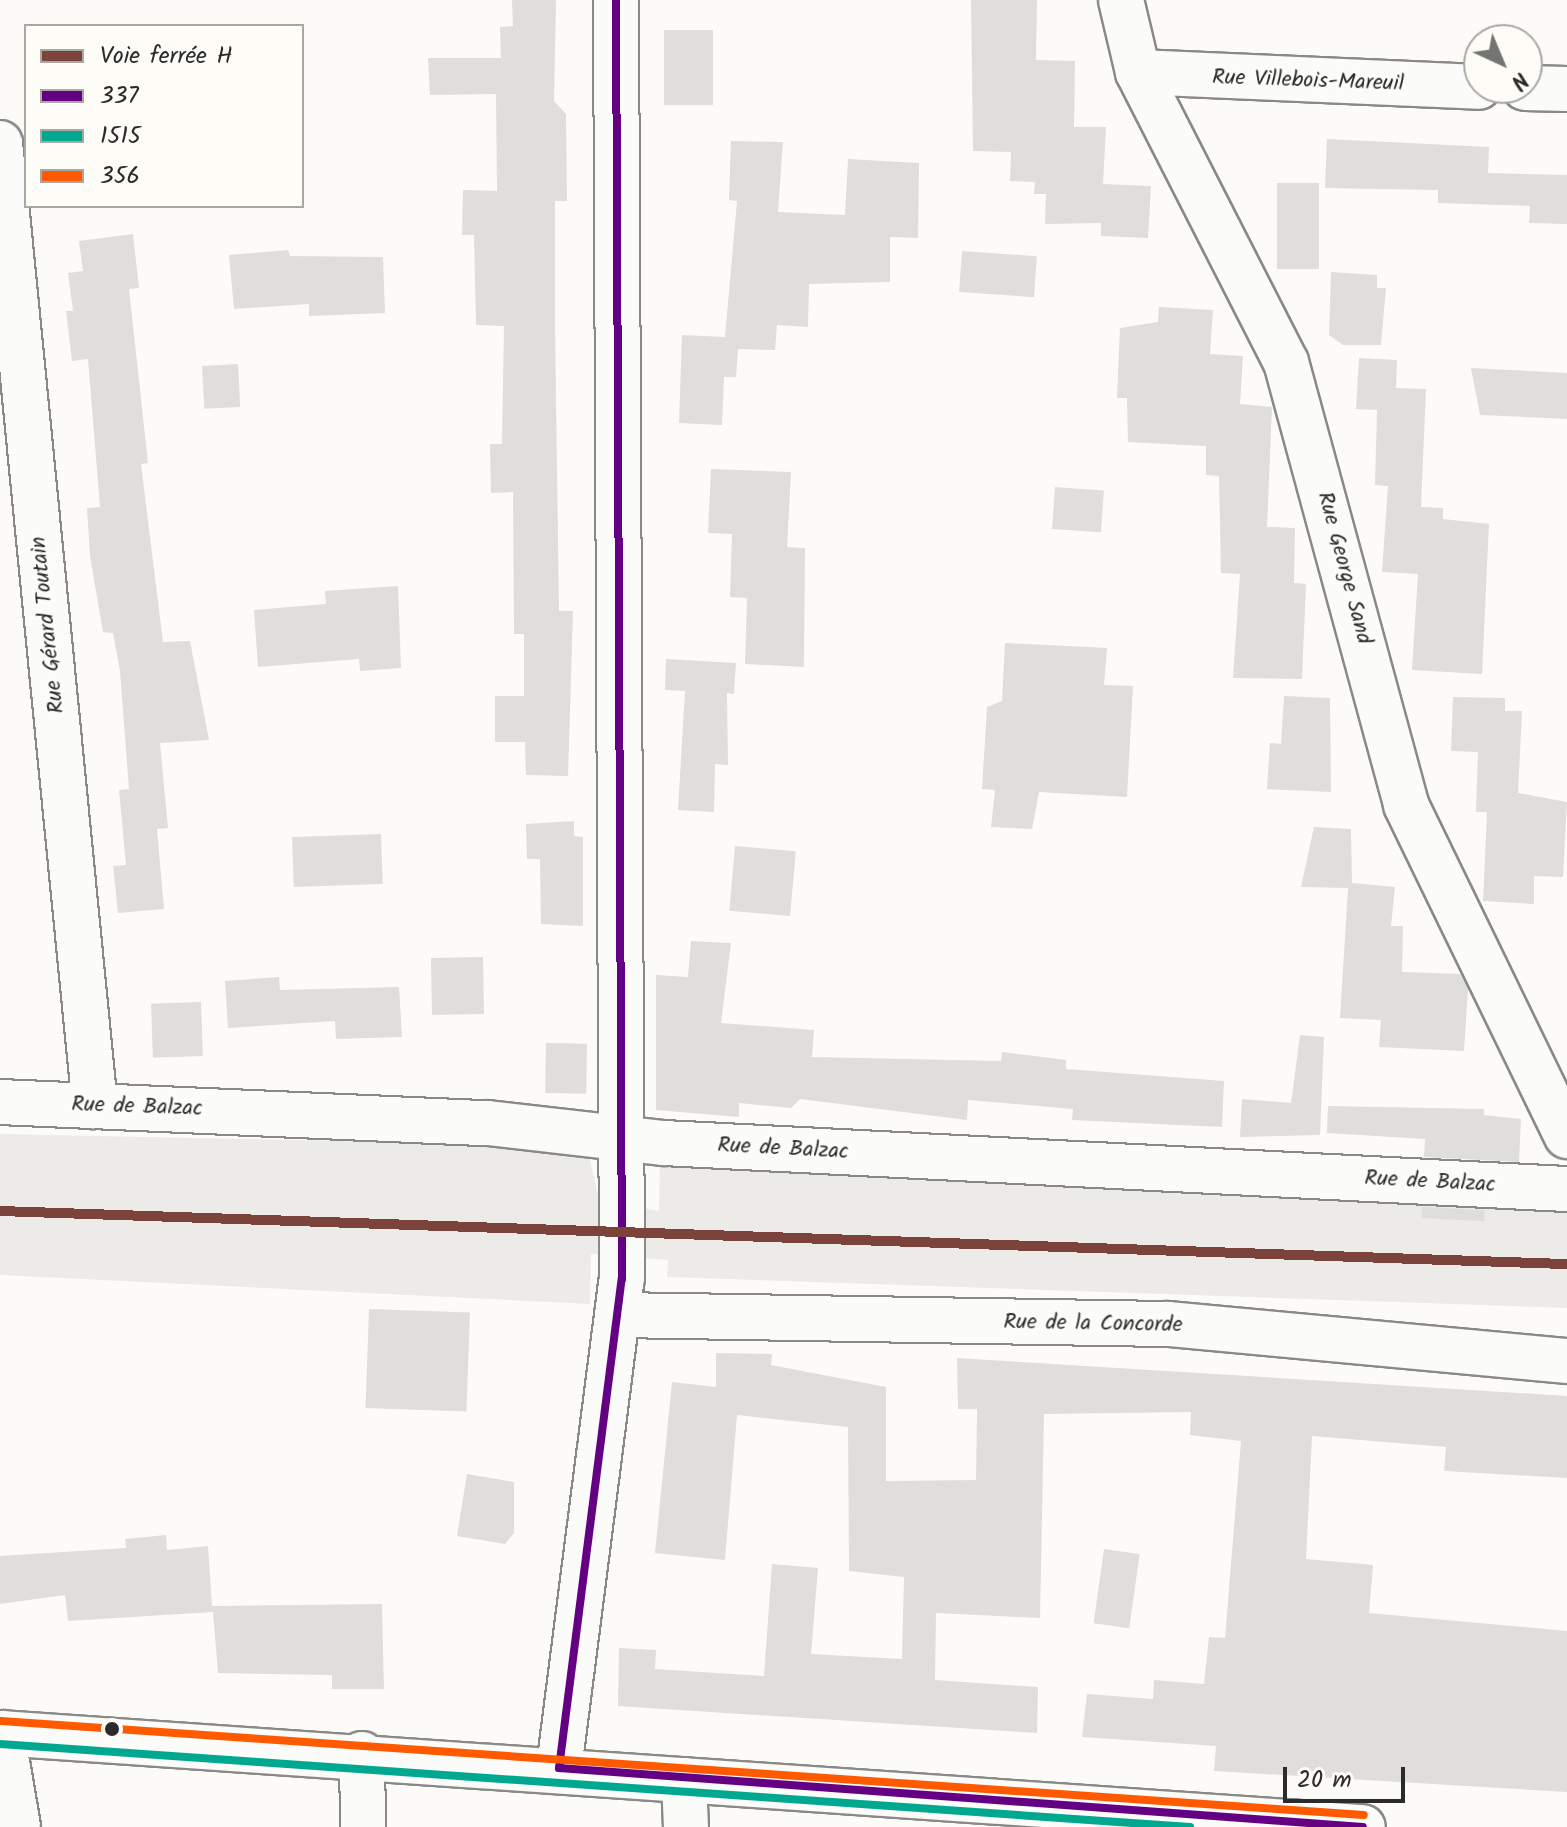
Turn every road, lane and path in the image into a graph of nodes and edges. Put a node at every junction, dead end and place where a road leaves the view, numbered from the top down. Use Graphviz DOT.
graph roads {
  1 [pos="616,0"];
  2 [pos="1121,0"];
  3 [pos="1138,72"];
  4 [pos="1463,86"];
  5 [pos="1543,88"];
  6 [pos="1567,89"];
  7 [pos="0,143"];
  8 [pos="0,1102"];
  9 [pos="95,1106"];
  10 [pos="619,1133"];
  11 [pos="1567,1136"];
  12 [pos="1567,1189"];
  13 [pos="617,1315"];
  14 [pos="1567,1361"];
  15 [pos="1,1733"];
  16 [pos="362,1754"];
  17 [pos="559,1768"];
  18 [pos="684,1780"];
  19 [pos="1072,1817"];
  20 [pos="18,1827"];
  21 [pos="363,1827"];
  22 [pos="686,1827"];
  23 [pos="1363,1827"];
  1 -- 10 [label="street"];
  2 -- 3 [label="street, Rue George Sand"];
  3 -- 4 [label="street, Rue Villebois-Mareuil"];
  3 -- 11 [label="street, Rue George Sand"];
  5 -- 6 [label="street"];
  7 -- 9 [label="street, Rue Gérard Toutain"];
  8 -- 9 [label="street, Rue de Balzac"];
  9 -- 10 [label="street, Rue de Balzac"];
  10 -- 12 [label="street, Rue de Balzac"];
  10 -- 13 [label="street"];
  13 -- 14 [label="street, Rue de la Concorde"];
  13 -- 17 [label="street"];
  15 -- 16 [label="street"];
  15 -- 20 [label="street"];
  16 -- 17 [label="street"];
  16 -- 21 [label="street"];
  17 -- 18 [label="street"];
  18 -- 19 [label="street"];
  18 -- 22 [label="street"];
  19 -- 23 [label="street"];
}
